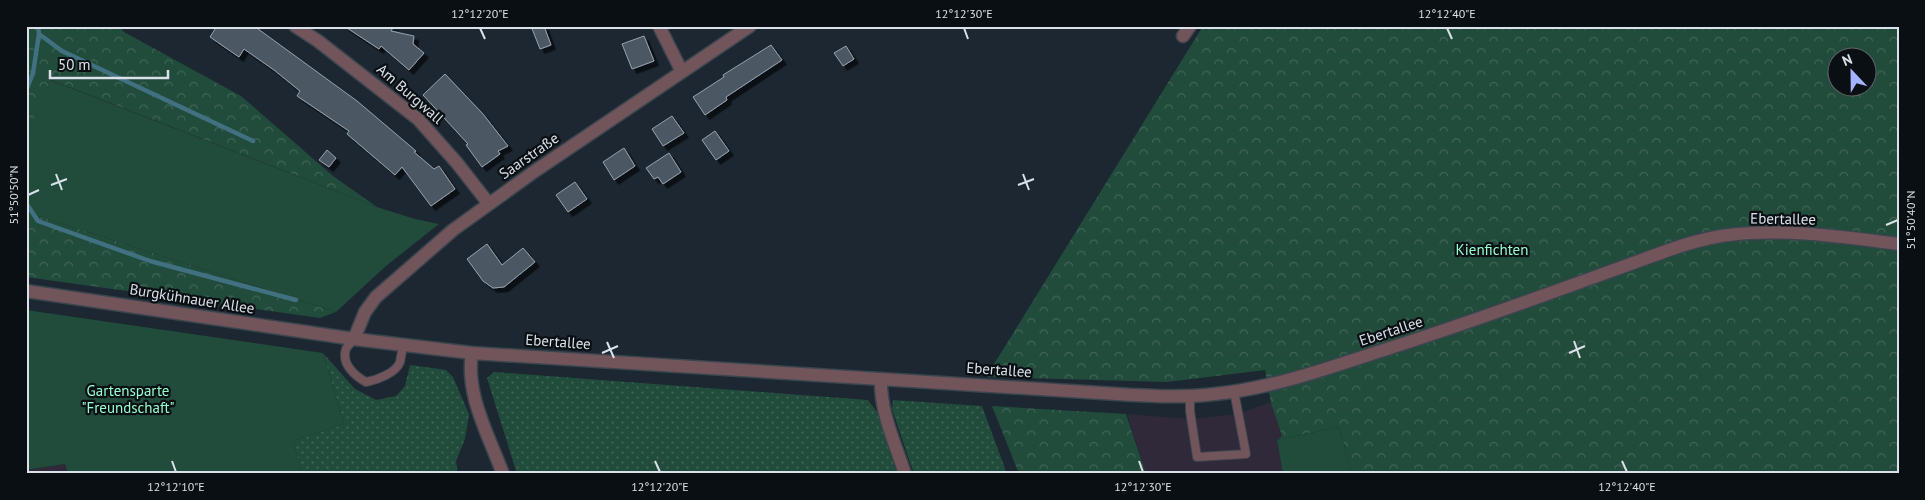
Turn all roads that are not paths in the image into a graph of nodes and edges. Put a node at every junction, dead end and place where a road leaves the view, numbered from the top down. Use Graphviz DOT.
graph roads {
  1 [pos="295,26"];
  2 [pos="659,26"];
  3 [pos="750,26"];
  4 [pos="682,72"];
  5 [pos="489,204"];
  6 [pos="1899,244"];
  7 [pos="26,290"];
  8 [pos="354,339"];
  9 [pos="403,346"];
  10 [pos="472,353"];
  11 [pos="881,379"];
  12 [pos="1234,392"];
  13 [pos="1190,396"];
  14 [pos="503,474"];
  15 [pos="905,474"];
  1 -- 5 [label="street, Am Burgwall"];
  2 -- 4 [label="street"];
  3 -- 4 [label="street, Saarstraße"];
  4 -- 5 [label="street, Saarstraße"];
  5 -- 8 [label="street, Saarstraße"];
  6 -- 12 [label="street, Ebertallee"];
  7 -- 8 [label="street, Burgkühnauer Allee"];
  8 -- 9 [label="street, Ebertallee"];
  8 -- 9 [label="lane"];
  9 -- 10 [label="street, Ebertallee"];
  10 -- 11 [label="street, Ebertallee"];
  10 -- 14 [label="street"];
  11 -- 13 [label="street, Ebertallee"];
  11 -- 15 [label="street"];
  12 -- 13 [label="street, Ebertallee"];
  12 -- 13 [label="lane"];
}
